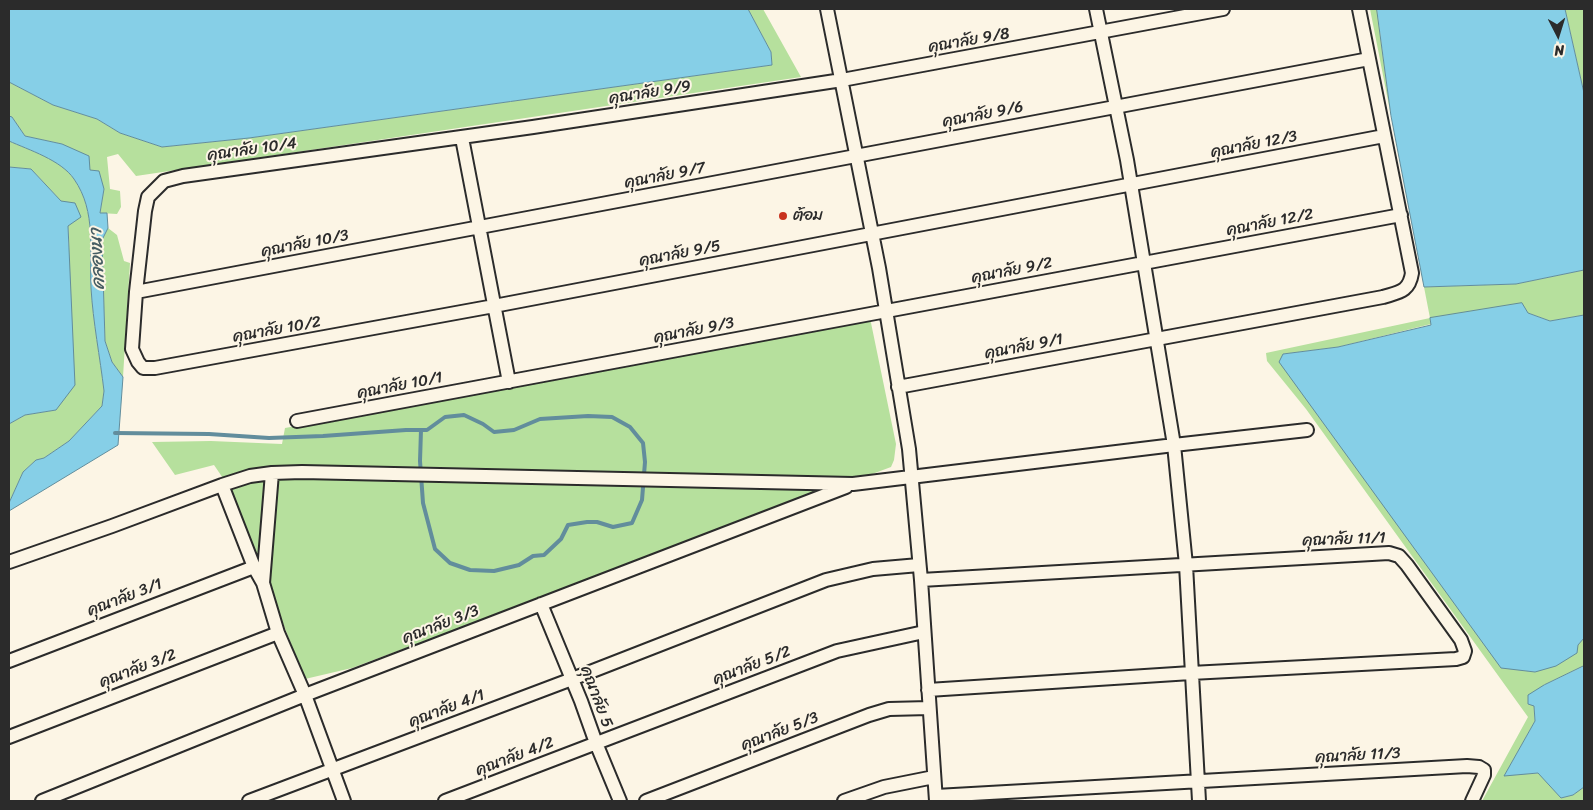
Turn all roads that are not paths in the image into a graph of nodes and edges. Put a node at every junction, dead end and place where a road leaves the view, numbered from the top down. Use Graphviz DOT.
graph roads {
  1 [pos="827,9"];
  2 [pos="1096,9"];
  3 [pos="1223,9"];
  4 [pos="1359,9"];
  5 [pos="1101,32"];
  6 [pos="1369,59"];
  7 [pos="842,80"];
  8 [pos="1116,107"];
  9 [pos="1384,136"];
  10 [pos="462,138"];
  11 [pos="857,156"];
  12 [pos="1131,185"];
  13 [pos="1401,215"];
  14 [pos="480,227"];
  15 [pos="872,234"];
  16 [pos="1144,263"];
  17 [pos="136,292"];
  18 [pos="494,306"];
  19 [pos="886,312"];
  20 [pos="1156,339"];
  21 [pos="509,382"];
  22 [pos="898,386"];
  23 [pos="297,421"];
  24 [pos="1307,430"];
  25 [pos="1174,445"];
  26 [pos="272,473"];
  27 [pos="911,478"];
  28 [pos="222,484"];
  29 [pos="853,484"];
  30 [pos="9,562"];
  31 [pos="919,564"];
  32 [pos="1186,565"];
  33 [pos="254,567"];
  34 [pos="921,580"];
  35 [pos="263,583"];
  36 [pos="541,604"];
  37 [pos="924,632"];
  38 [pos="278,633"];
  39 [pos="9,661"];
  40 [pos="1191,673"];
  41 [pos="572,679"];
  42 [pos="928,690"];
  43 [pos="305,695"];
  44 [pos="929,708"];
  45 [pos="9,737"];
  46 [pos="596,743"];
  47 [pos="333,769"];
  48 [pos="934,777"];
  49 [pos="1198,780"];
  50 [pos="936,799"];
  51 [pos="42,801"];
  52 [pos="249,801"];
  53 [pos="344,801"];
  54 [pos="445,801"];
  55 [pos="620,801"];
  56 [pos="646,801"];
  57 [pos="844,801"];
  58 [pos="1199,801"];
  59 [pos="1472,801"];
  1 -- 7 [label="street"];
  2 -- 5 [label="street"];
  3 -- 5 [label="street, คุณาลัย 9/8"];
  4 -- 6 [label="street"];
  5 -- 7 [label="street, คุณาลัย 9/8"];
  5 -- 8 [label="street"];
  6 -- 8 [label="street, คุณาลัย 9/6"];
  6 -- 9 [label="street"];
  7 -- 10 [label="street, คุณาลัย 9/9"];
  7 -- 11 [label="street"];
  8 -- 11 [label="street, คุณาลัย 9/6"];
  8 -- 12 [label="street"];
  9 -- 12 [label="street, คุณาลัย 12/3"];
  9 -- 13 [label="street"];
  10 -- 14 [label="street"];
  10 -- 17 [label="street, คุณาลัย 10/4"];
  11 -- 14 [label="street, คุณาลัย 9/7"];
  11 -- 15 [label="street"];
  12 -- 15 [label="street, คุณาลัย 12/3"];
  12 -- 16 [label="street"];
  13 -- 16 [label="street, คุณาลัย 12/2"];
  13 -- 20 [label="street, คุณาลัย 9/1"];
  14 -- 17 [label="street, คุณาลัย 10/3"];
  14 -- 18 [label="street"];
  15 -- 18 [label="street, คุณาลัย 9/5"];
  15 -- 19 [label="street"];
  16 -- 19 [label="street, คุณาลัย 9/2"];
  16 -- 20 [label="street"];
  17 -- 18 [label="street, คุณาลัย 10/2"];
  18 -- 21 [label="street"];
  19 -- 21 [label="street, คุณาลัย 9/3"];
  19 -- 22 [label="street"];
  20 -- 22 [label="street, คุณาลัย 9/1"];
  20 -- 25 [label="street"];
  21 -- 23 [label="street, คุณาลัย 10/1"];
  22 -- 27 [label="street"];
  24 -- 25 [label="street"];
  25 -- 27 [label="street"];
  25 -- 32 [label="street"];
  26 -- 28 [label="street"];
  26 -- 29 [label="street"];
  26 -- 35 [label="street"];
  27 -- 29 [label="street"];
  27 -- 31 [label="street"];
  28 -- 30 [label="street"];
  28 -- 33 [label="street"];
  29 -- 36 [label="street, คุณาลัย 3/3"];
  31 -- 34 [label="street"];
  31 -- 41 [label="street, คุณาลัย 4/1"];
  32 -- 34 [label="street, คุณาลัย 11/1"];
  32 -- 40 [label="street"];
  32 -- 40 [label="street, คุณาลัย 11/1"];
  33 -- 35 [label="street"];
  33 -- 39 [label="street, คุณาลัย 3/1"];
  34 -- 37 [label="street"];
  35 -- 38 [label="street"];
  36 -- 41 [label="street, คุณาลัย 5"];
  36 -- 43 [label="street, คุณาลัย 3/3"];
  37 -- 42 [label="street"];
  37 -- 46 [label="street, คุณาลัย 5/2"];
  38 -- 43 [label="street"];
  38 -- 45 [label="street, คุณาลัย 3/2"];
  40 -- 42 [label="street"];
  40 -- 49 [label="street"];
  41 -- 46 [label="street, คุณาลัย 5"];
  41 -- 47 [label="street, คุณาลัย 4/1"];
  42 -- 44 [label="street"];
  43 -- 47 [label="street"];
  43 -- 51 [label="street, คุณาลัย 3/3"];
  44 -- 48 [label="street"];
  44 -- 56 [label="street, คุณาลัย 5/3"];
  46 -- 54 [label="street, คุณาลัย 4/2"];
  46 -- 55 [label="street, คุณาลัย 5"];
  47 -- 52 [label="street, คุณาลัย 4/1"];
  47 -- 53 [label="street"];
  48 -- 50 [label="street"];
  48 -- 57 [label="street"];
  49 -- 50 [label="street"];
  49 -- 58 [label="street"];
  49 -- 59 [label="street, คุณาลัย 11/3"];
}
